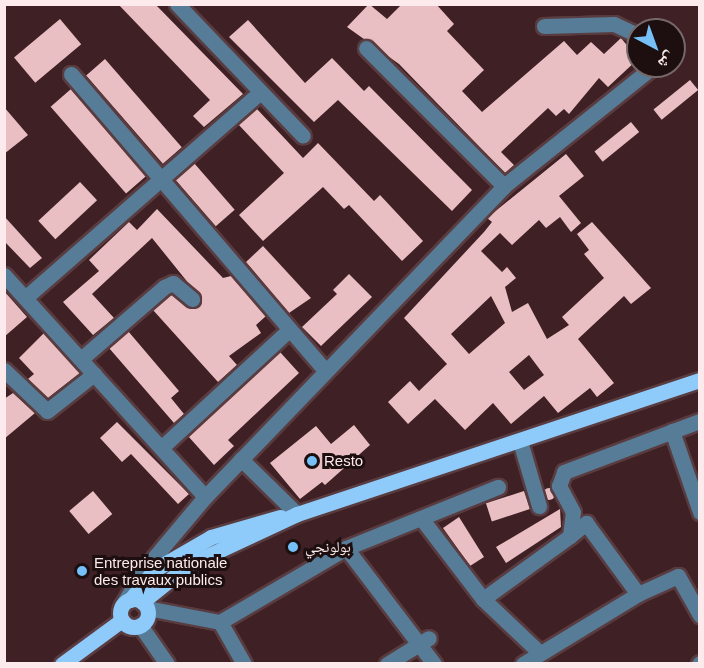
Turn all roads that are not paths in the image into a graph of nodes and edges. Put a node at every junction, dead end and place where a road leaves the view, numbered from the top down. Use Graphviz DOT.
graph roads {
  1 [pos="177,4"];
  2 [pos="544,26"];
  3 [pos="626,30"];
  4 [pos="366,48"];
  5 [pos="71,74"];
  6 [pos="639,78"];
  7 [pos="260,92"];
  8 [pos="303,136"];
  9 [pos="163,180"];
  10 [pos="504,186"];
  11 [pos="4,275"];
  12 [pos="25,298"];
  13 [pos="192,299"];
  14 [pos="289,330"];
  15 [pos="81,359"];
  16 [pos="4,370"];
  17 [pos="326,371"];
  18 [pos="94,374"];
  19 [pos="699,380"];
  20 [pos="699,421"];
  21 [pos="672,431"];
  22 [pos="520,441"];
  23 [pos="161,448"];
  24 [pos="241,459"];
  25 [pos="498,487"];
  26 [pos="205,497"];
  27 [pos="539,506"];
  28 [pos="699,512"];
  29 [pos="297,514"];
  30 [pos="421,518"];
  31 [pos="570,536"];
  32 [pos="346,548"];
  33 [pos="638,594"];
  34 [pos="483,599"];
  35 [pos="136,603"];
  36 [pos="699,615"];
  37 [pos="122,620"];
  38 [pos="220,622"];
  39 [pos="140,625"];
  40 [pos="424,641"];
  41 [pos="540,653"];
  42 [pos="62,663"];
  43 [pos="167,663"];
  44 [pos="244,663"];
  45 [pos="387,663"];
  46 [pos="434,663"];
  47 [pos="523,663"];
  1 -- 7 [label="street"];
  2 -- 3 [label="street"];
  4 -- 10 [label="street"];
  5 -- 9 [label="street"];
  6 -- 10 [label="street"];
  7 -- 8 [label="street"];
  7 -- 9 [label="street"];
  9 -- 12 [label="street"];
  9 -- 14 [label="street"];
  10 -- 17 [label="street"];
  11 -- 12 [label="street"];
  12 -- 15 [label="street"];
  13 -- 15 [label="street"];
  14 -- 17 [label="street"];
  14 -- 23 [label="street"];
  15 -- 18 [label="street"];
  16 -- 18 [label="street"];
  17 -- 24 [label="street"];
  18 -- 23 [label="street"];
  19 -- 22 [label="main road"];
  20 -- 21 [label="street"];
  21 -- 28 [label="street"];
  21 -- 31 [label="street"];
  22 -- 27 [label="street"];
  22 -- 29 [label="main road"];
  23 -- 26 [label="street"];
  24 -- 26 [label="street"];
  24 -- 29 [label="street"];
  25 -- 30 [label="street"];
  26 -- 35 [label="street"];
  29 -- 35 [label="main road"];
  30 -- 32 [label="street"];
  30 -- 34 [label="street"];
  31 -- 33 [label="street"];
  31 -- 34 [label="street"];
  32 -- 38 [label="street"];
  32 -- 40 [label="street"];
  33 -- 36 [label="street"];
  33 -- 41 [label="street"];
  34 -- 41 [label="street"];
  35 -- 37 [label="main road"];
  35 -- 38 [label="street"];
  35 -- 39 [label="main road"];
  37 -- 39 [label="main road"];
  37 -- 42 [label="main road"];
  38 -- 44 [label="street"];
  39 -- 43 [label="street"];
  40 -- 45 [label="street"];
  40 -- 46 [label="street"];
  41 -- 47 [label="street"];
}
